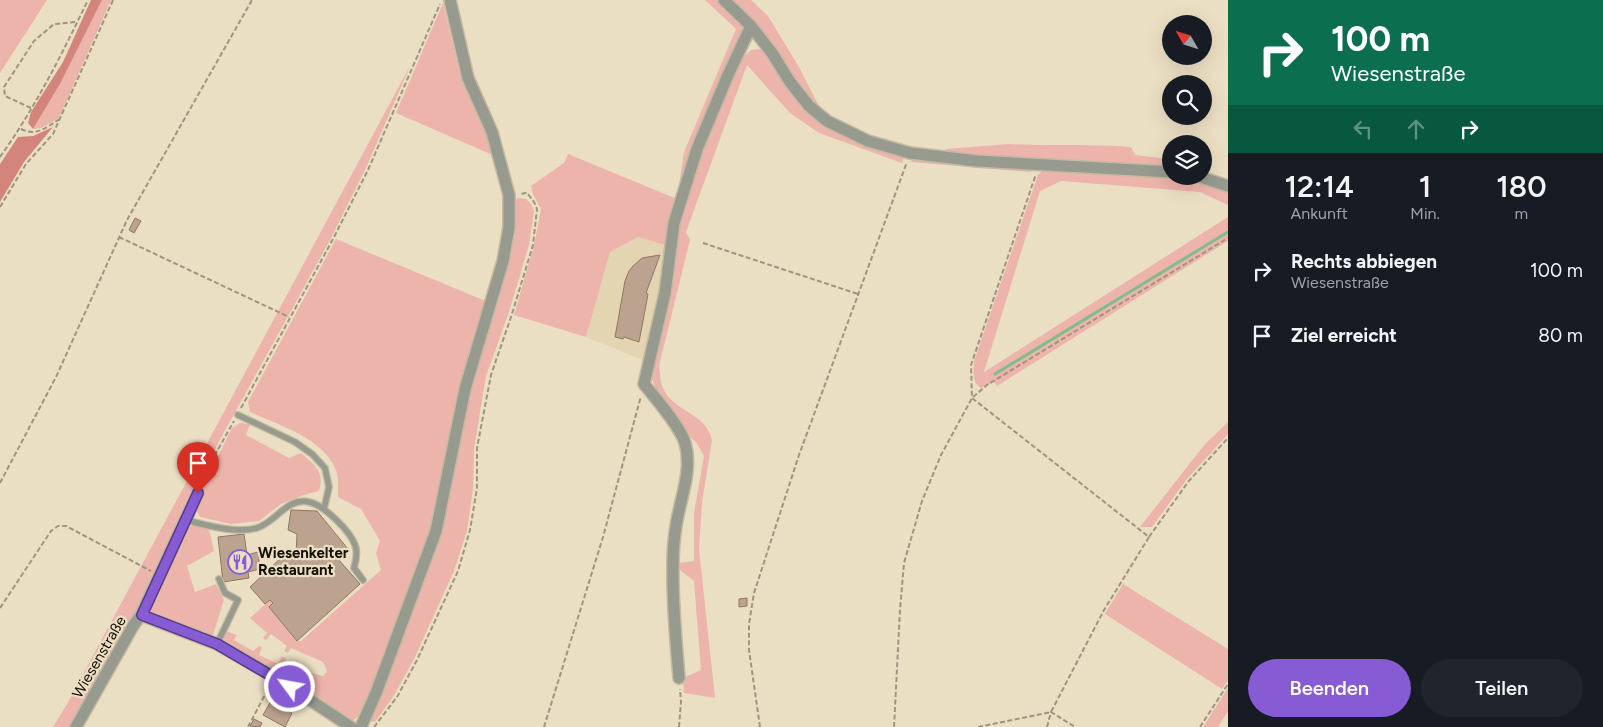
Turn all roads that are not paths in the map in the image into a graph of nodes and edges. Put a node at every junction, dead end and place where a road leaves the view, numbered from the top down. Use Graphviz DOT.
graph roads {
  1 [pos="450,0"];
  2 [pos="724,0"];
  3 [pos="751,26"];
  4 [pos="1162,171"];
  5 [pos="1212,181"];
  6 [pos="1228,186"];
  7 [pos="238,414"];
  8 [pos="198,493"];
  9 [pos="324,509"];
  10 [pos="185,520"];
  11 [pos="220,579"];
  12 [pos="362,580"];
  13 [pos="142,615"];
  14 [pos="217,644"];
  15 [pos="679,678"];
  16 [pos="76,727"];
  17 [pos="350,727"];
  18 [pos="360,727"];
  1 -- 18 [label="street"];
  2 -- 3 [label="street"];
  3 -- 4 [label="street"];
  3 -- 15 [label="street"];
  5 -- 6 [label="street"];
  7 -- 9 [label="lane"];
  8 -- 10 [label="street, Wiesenstraße"];
  9 -- 10 [label="lane"];
  9 -- 12 [label="lane"];
  10 -- 13 [label="street, Wiesenstraße"];
  11 -- 14 [label="lane"];
  13 -- 14 [label="street"];
  13 -- 16 [label="street, Wiesenstraße"];
  14 -- 17 [label="street"];
}
